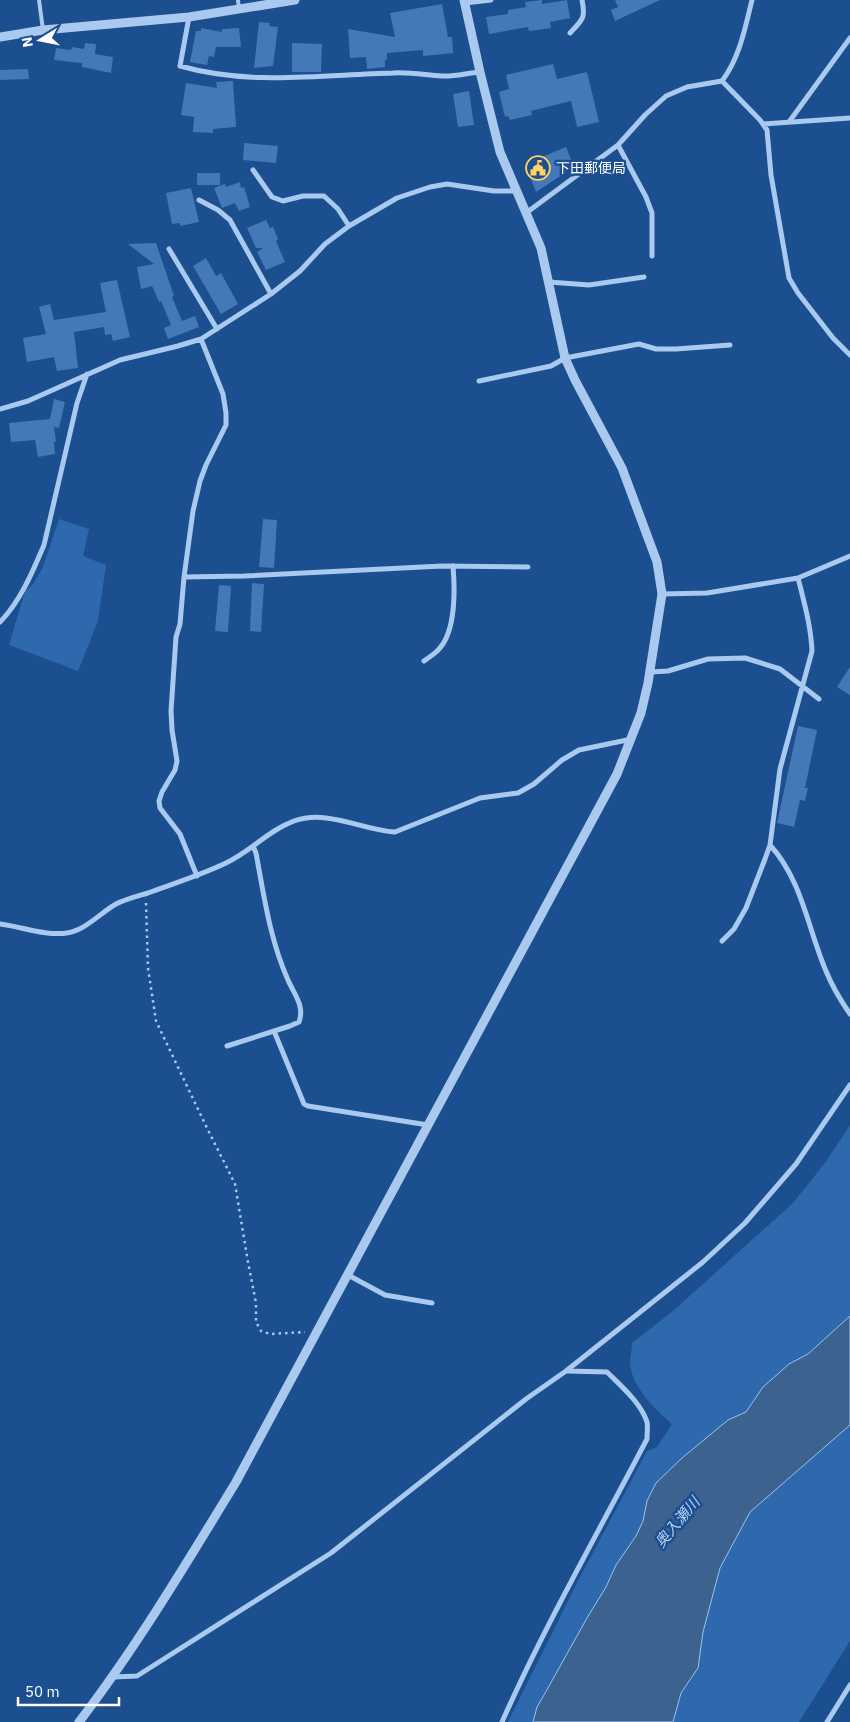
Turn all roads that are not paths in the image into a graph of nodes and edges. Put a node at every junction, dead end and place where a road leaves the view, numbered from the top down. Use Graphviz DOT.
graph roads {
  1 [pos="39,0"];
  2 [pos="295,0"];
  3 [pos="491,0"];
  4 [pos="582,0"];
  5 [pos="752,0"];
  6 [pos="465,2"];
  7 [pos="239,4"];
  8 [pos="189,17"];
  9 [pos="43,30"];
  10 [pos="570,33"];
  11 [pos="0,37"];
  12 [pos="850,38"];
  13 [pos="480,72"];
  14 [pos="722,81"];
  15 [pos="850,118"];
  16 [pos="789,122"];
  17 [pos="763,124"];
  18 [pos="618,145"];
  19 [pos="253,170"];
  20 [pos="516,191"];
  21 [pos="199,200"];
  22 [pos="526,213"];
  23 [pos="349,226"];
  24 [pos="169,248"];
  25 [pos="652,256"];
  26 [pos="644,277"];
  27 [pos="549,282"];
  28 [pos="271,294"];
  29 [pos="217,330"];
  30 [pos="201,338"];
  31 [pos="730,345"];
  32 [pos="850,355"];
  33 [pos="565,358"];
  34 [pos="87,374"];
  35 [pos="479,381"];
  36 [pos="0,409"];
  37 [pos="850,556"];
  38 [pos="454,566"];
  39 [pos="528,567"];
  40 [pos="184,577"];
  41 [pos="798,578"];
  42 [pos="662,594"];
  43 [pos="0,622"];
  44 [pos="424,662"];
  45 [pos="650,672"];
  46 [pos="802,686"];
  47 [pos="819,699"];
  48 [pos="632,739"];
  49 [pos="253,846"];
  50 [pos="770,846"];
  51 [pos="197,876"];
  52 [pos="0,924"];
  53 [pos="722,941"];
  54 [pos="850,1014"];
  55 [pos="274,1032"];
  56 [pos="227,1046"];
  57 [pos="850,1085"];
  58 [pos="429,1125"];
  59 [pos="348,1275"];
  60 [pos="432,1303"];
  61 [pos="566,1371"];
  62 [pos="113,1677"];
  63 [pos="850,1685"];
  64 [pos="79,1722"];
  65 [pos="502,1722"];
  66 [pos="827,1722"];
  1 -- 9 [label="lane"];
  2 -- 7 [label="street"];
  3 -- 6 [label="street"];
  4 -- 10 [label="street"];
  5 -- 14 [label="street"];
  6 -- 13 [label="street"];
  7 -- 8 [label="street"];
  8 -- 9 [label="street"];
  8 -- 13 [label="street"];
  9 -- 11 [label="street"];
  12 -- 16 [label="street"];
  13 -- 20 [label="street"];
  14 -- 17 [label="street"];
  14 -- 18 [label="street"];
  15 -- 16 [label="street"];
  16 -- 17 [label="street"];
  17 -- 32 [label="street"];
  18 -- 22 [label="street"];
  18 -- 25 [label="street"];
  19 -- 23 [label="street"];
  20 -- 22 [label="street"];
  20 -- 23 [label="street"];
  21 -- 28 [label="street"];
  22 -- 27 [label="street"];
  23 -- 28 [label="street"];
  24 -- 29 [label="street"];
  26 -- 27 [label="street"];
  27 -- 33 [label="street"];
  28 -- 29 [label="street"];
  29 -- 30 [label="street"];
  30 -- 34 [label="street"];
  30 -- 40 [label="street"];
  31 -- 33 [label="street"];
  33 -- 35 [label="street"];
  33 -- 42 [label="street"];
  34 -- 36 [label="street"];
  34 -- 43 [label="street"];
  37 -- 41 [label="street"];
  38 -- 39 [label="street"];
  38 -- 40 [label="street"];
  38 -- 44 [label="street"];
  40 -- 51 [label="street"];
  41 -- 42 [label="street"];
  41 -- 46 [label="street"];
  42 -- 45 [label="street"];
  45 -- 46 [label="street"];
  45 -- 48 [label="street"];
  46 -- 47 [label="street"];
  46 -- 50 [label="street"];
  48 -- 49 [label="street"];
  48 -- 58 [label="street"];
  49 -- 51 [label="street"];
  49 -- 55 [label="street"];
  50 -- 53 [label="street"];
  50 -- 54 [label="street"];
  51 -- 52 [label="street"];
  55 -- 56 [label="street"];
  55 -- 58 [label="street"];
  57 -- 61 [label="street"];
  58 -- 59 [label="street"];
  59 -- 60 [label="street"];
  59 -- 62 [label="street"];
  61 -- 62 [label="street"];
  61 -- 65 [label="street"];
  62 -- 64 [label="street"];
  63 -- 66 [label="street"];
}
